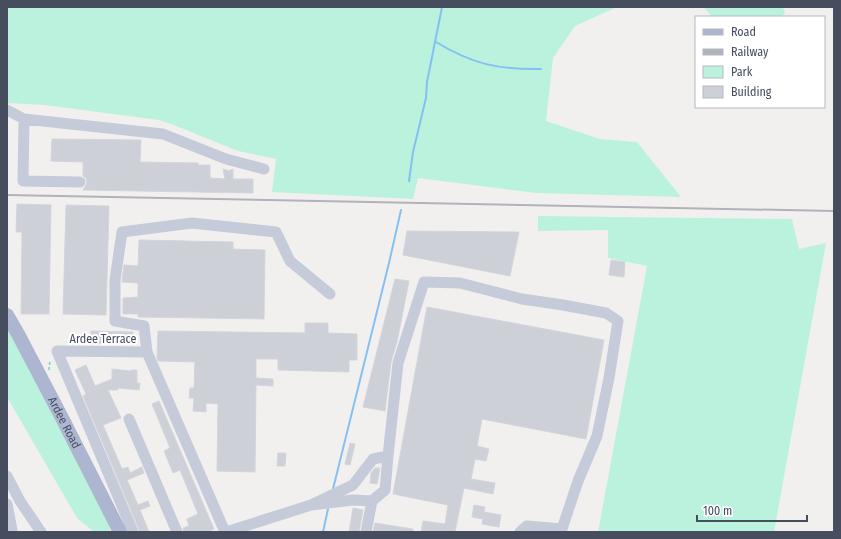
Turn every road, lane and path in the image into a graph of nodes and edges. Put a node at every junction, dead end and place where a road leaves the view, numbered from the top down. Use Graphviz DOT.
graph roads {
  1 [pos="7,110"];
  2 [pos="24,119"];
  3 [pos="264,169"];
  4 [pos="80,182"];
  5 [pos="330,294"];
  6 [pos="7,315"];
  7 [pos="57,351"];
  8 [pos="147,352"];
  9 [pos="42,380"];
  10 [pos="129,419"];
  11 [pos="388,456"];
  12 [pos="7,476"];
  13 [pos="7,490"];
  14 [pos="20,501"];
  15 [pos="372,501"];
  16 [pos="7,504"];
  17 [pos="312,505"];
  18 [pos="122,526"];
  19 [pos="12,530"];
  20 [pos="41,532"];
  21 [pos="133,532"];
  22 [pos="177,532"];
  23 [pos="225,532"];
  24 [pos="366,532"];
  25 [pos="520,532"];
  1 -- 2 [label="street"];
  2 -- 3 [label="street"];
  2 -- 4 [label="street"];
  5 -- 8 [label="street"];
  6 -- 9 [label="main road, Ardee Road"];
  7 -- 8 [label="street, Ardee Terrace"];
  7 -- 9 [label="path"];
  7 -- 18 [label="street, Ardee Terrace"];
  8 -- 23 [label="street, Ardee Terrace"];
  9 -- 18 [label="main road, Ardee Road"];
  10 -- 22 [label="street"];
  11 -- 15 [label="street"];
  11 -- 17 [label="street"];
  11 -- 25 [label="street"];
  12 -- 14 [label="street"];
  13 -- 14 [label="street"];
  14 -- 20 [label="street"];
  15 -- 17 [label="street"];
  15 -- 24 [label="street"];
  16 -- 19 [label="street"];
  17 -- 23 [label="street"];
  18 -- 21 [label="street, Ardee Terrace"];
}
